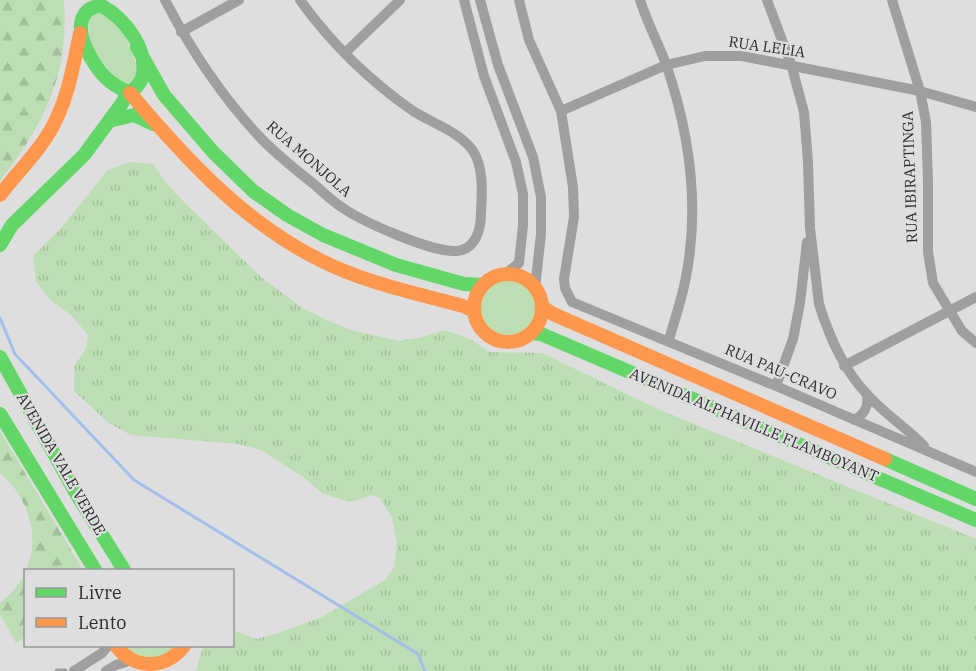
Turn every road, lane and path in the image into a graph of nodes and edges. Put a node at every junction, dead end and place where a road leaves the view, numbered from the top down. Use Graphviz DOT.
graph roads {
  1 [pos="79,0"];
  2 [pos="165,0"];
  3 [pos="239,0"];
  4 [pos="300,0"];
  5 [pos="400,0"];
  6 [pos="464,0"];
  7 [pos="480,0"];
  8 [pos="519,0"];
  9 [pos="640,0"];
  10 [pos="767,0"];
  11 [pos="892,0"];
  12 [pos="112,7"];
  13 [pos="82,21"];
  14 [pos="181,32"];
  15 [pos="137,47"];
  16 [pos="345,53"];
  17 [pos="791,64"];
  18 [pos="666,65"];
  19 [pos="129,92"];
  20 [pos="920,92"];
  21 [pos="976,107"];
  22 [pos="561,111"];
  23 [pos="109,121"];
  24 [pos="162,129"];
  25 [pos="0,195"];
  26 [pos="810,228"];
  27 [pos="0,245"];
  28 [pos="504,275"];
  29 [pos="483,285"];
  30 [pos="535,288"];
  31 [pos="976,297"];
  32 [pos="800,303"];
  33 [pos="819,304"];
  34 [pos="542,307"];
  35 [pos="474,311"];
  36 [pos="950,311"];
  37 [pos="532,333"];
  38 [pos="669,340"];
  39 [pos="976,343"];
  40 [pos="0,357"];
  41 [pos="844,366"];
  42 [pos="776,386"];
  43 [pos="867,395"];
  44 [pos="0,414"];
  45 [pos="854,420"];
  46 [pos="928,451"];
  47 [pos="976,472"];
  48 [pos="976,499"];
  49 [pos="976,520"];
  50 [pos="95,569"];
  51 [pos="123,569"];
  52 [pos="106,647"];
  53 [pos="118,647"];
  54 [pos="182,651"];
  55 [pos="134,667"];
  56 [pos="57,671"];
  57 [pos="65,671"];
  58 [pos="74,671"];
  59 [pos="106,671"];
  60 [pos="172,671"];
  1 -- 13 [label="street"];
  2 -- 14 [label="street, RUA MONJOLA"];
  3 -- 14 [label="street"];
  4 -- 16 [label="street"];
  5 -- 16 [label="street"];
  6 -- 28 [label="street"];
  7 -- 30 [label="street"];
  8 -- 22 [label="street"];
  9 -- 18 [label="street"];
  10 -- 17 [label="street"];
  11 -- 20 [label="street, RUA IBIRAPTINGA"];
  12 -- 13 [label="street"];
  12 -- 15 [label="street"];
  13 -- 19 [label="street"];
  13 -- 25 [label="street"];
  14 -- 16 [label="street, RUA MONJOLA"];
  15 -- 19 [label="street"];
  15 -- 29 [label="street"];
  17 -- 18 [label="street, RUA LELIA"];
  17 -- 20 [label="street, RUA LELIA"];
  17 -- 26 [label="street"];
  18 -- 22 [label="street, RUA LELIA"];
  18 -- 38 [label="street"];
  19 -- 23 [label="street"];
  19 -- 24 [label="street"];
  20 -- 21 [label="street, RUA LELIA"];
  20 -- 36 [label="street, RUA IBIRAPTINGA"];
  22 -- 38 [label="street, RUA PAU-CRAVO"];
  23 -- 24 [label="street"];
  23 -- 27 [label="street"];
  24 -- 35 [label="street"];
  26 -- 32 [label="street"];
  26 -- 33 [label="street"];
  28 -- 29 [label="street"];
  28 -- 30 [label="street"];
  29 -- 35 [label="street"];
  30 -- 34 [label="street"];
  31 -- 36 [label="street"];
  32 -- 33 [label="street"];
  32 -- 42 [label="street"];
  33 -- 41 [label="street"];
  34 -- 37 [label="street"];
  34 -- 48 [label="street, AVENIDA ALPHAVILLE FLAMBOYANT"];
  35 -- 37 [label="street"];
  36 -- 39 [label="street, RUA IBIRAPTINGA"];
  36 -- 41 [label="street"];
  37 -- 49 [label="street, AVENIDA ALPHAVILLE FLAMBOYANT"];
  38 -- 42 [label="street, RUA PAU-CRAVO"];
  40 -- 51 [label="street, AVENIDA VALE VERDE"];
  41 -- 43 [label="street"];
  42 -- 45 [label="street, RUA PAU-CRAVO"];
  43 -- 45 [label="street"];
  43 -- 46 [label="street"];
  44 -- 50 [label="street, AVENIDA VALE VERDE"];
  45 -- 46 [label="street, RUA PAU-CRAVO"];
  46 -- 47 [label="street, RUA PAU-CRAVO"];
  52 -- 58 [label="street"];
  53 -- 55 [label="street"];
  54 -- 55 [label="street"];
  54 -- 60 [label="street"];
  55 -- 59 [label="street"];
  56 -- 57 [label="lane"];
}
